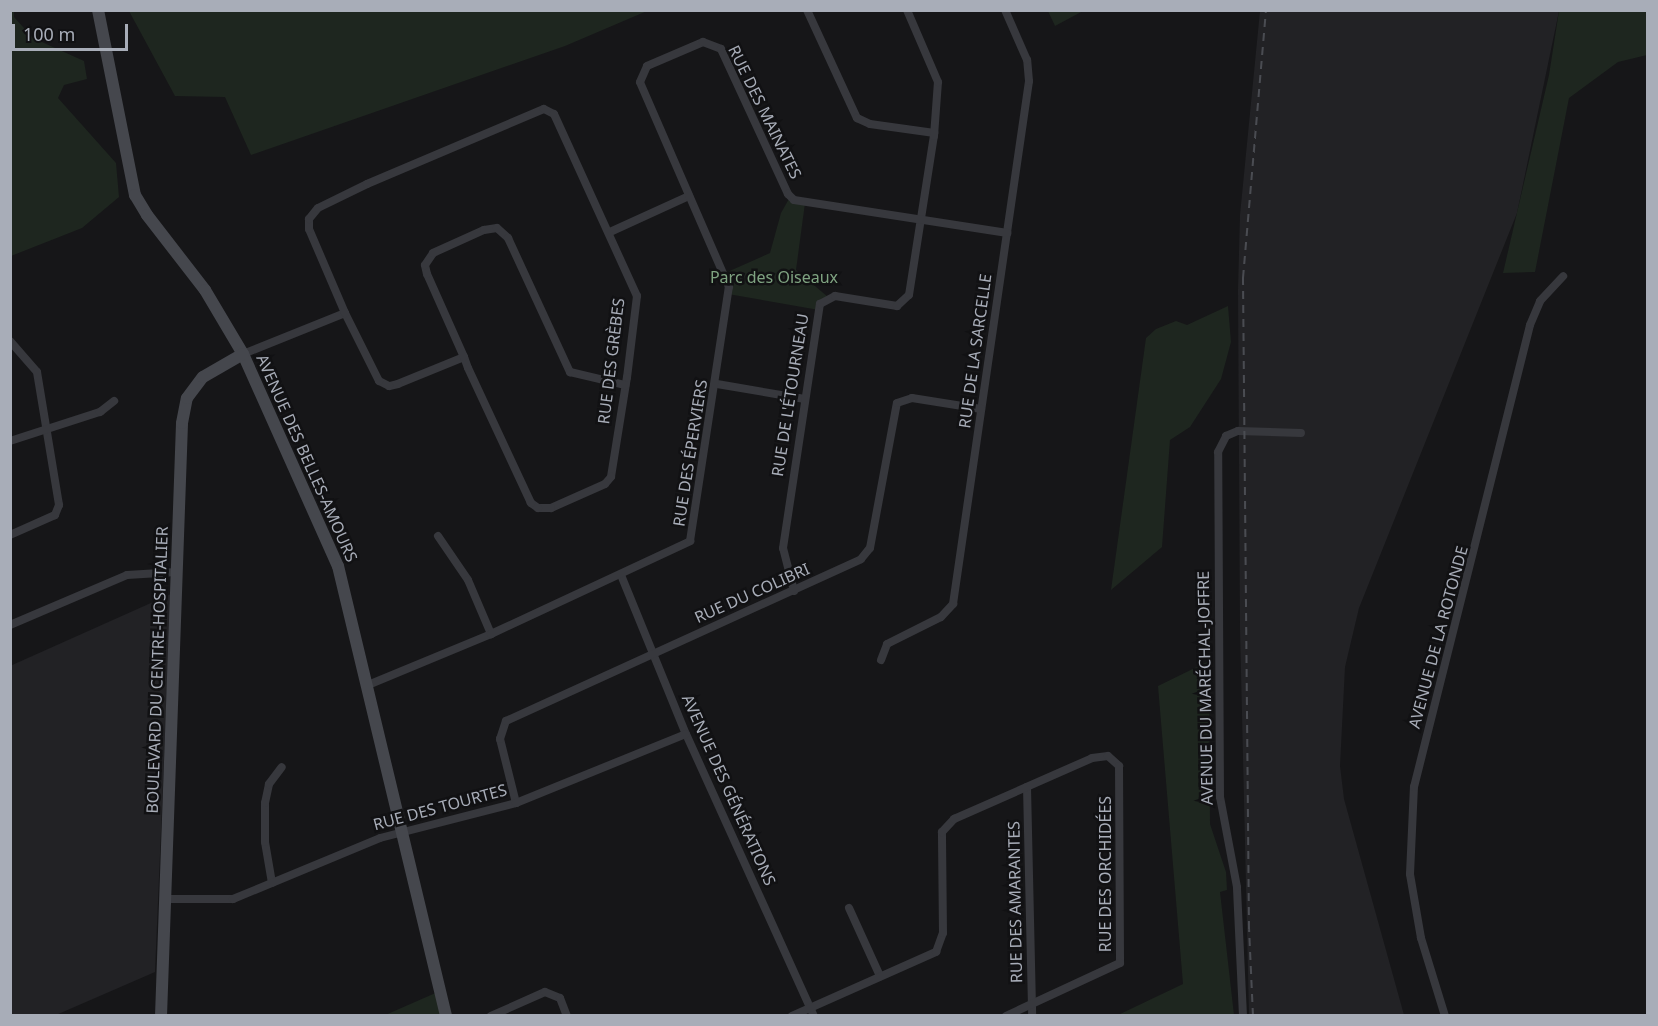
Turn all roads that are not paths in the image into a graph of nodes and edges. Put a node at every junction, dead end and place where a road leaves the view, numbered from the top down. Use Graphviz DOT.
graph roads {
  1 [pos="98,10"];
  2 [pos="807,10"];
  3 [pos="908,10"];
  4 [pos="1005,10"];
  5 [pos="641,72"];
  6 [pos="934,133"];
  7 [pos="689,196"];
  8 [pos="921,220"];
  9 [pos="610,232"];
  10 [pos="1007,234"];
  11 [pos="1563,276"];
  12 [pos="345,313"];
  13 [pos="10,341"];
  14 [pos="243,354"];
  15 [pos="464,357"];
  16 [pos="717,384"];
  17 [pos="626,385"];
  18 [pos="805,399"];
  19 [pos="114,401"];
  20 [pos="981,409"];
  21 [pos="47,429"];
  22 [pos="1301,433"];
  23 [pos="10,441"];
  24 [pos="10,535"];
  25 [pos="438,536"];
  26 [pos="176,572"];
  27 [pos="621,575"];
  28 [pos="794,591"];
  29 [pos="10,625"];
  30 [pos="491,634"];
  31 [pos="652,653"];
  32 [pos="881,660"];
  33 [pos="368,685"];
  34 [pos="686,735"];
  35 [pos="282,767"];
  36 [pos="1027,787"];
  37 [pos="516,803"];
  38 [pos="403,830"];
  39 [pos="272,883"];
  40 [pos="165,899"];
  41 [pos="849,908"];
  42 [pos="880,976"];
  43 [pos="1033,1003"];
  44 [pos="812,1012"];
  45 [pos="161,1016"];
  46 [pos="447,1016"];
  47 [pos="491,1016"];
  48 [pos="567,1016"];
  49 [pos="792,1016"];
  50 [pos="1006,1016"];
  51 [pos="1032,1016"];
  52 [pos="1243,1016"];
  53 [pos="1445,1016"];
  1 -- 14 [label="street, AVENUE DES BELLES-AMOURS"];
  2 -- 6 [label="street"];
  3 -- 6 [label="street, RUE DE L'ÉTOURNEAU"];
  4 -- 10 [label="street, RUE DE LA SARCELLE"];
  5 -- 7 [label="street, RUE DES ÉPERVIERS"];
  5 -- 8 [label="street, RUE DES MAINATES"];
  6 -- 8 [label="street, RUE DE L'ÉTOURNEAU"];
  7 -- 9 [label="street"];
  7 -- 16 [label="street, RUE DES ÉPERVIERS"];
  8 -- 10 [label="street, RUE DES MAINATES"];
  8 -- 18 [label="street, RUE DE L'ÉTOURNEAU"];
  9 -- 12 [label="street, RUE DES GRÈBES"];
  9 -- 17 [label="street, RUE DES GRÈBES"];
  10 -- 20 [label="street, RUE DE LA SARCELLE"];
  11 -- 53 [label="street, AVENUE DE LA ROTONDE"];
  12 -- 14 [label="street"];
  12 -- 15 [label="street, RUE DES GRÈBES"];
  13 -- 21 [label="street"];
  14 -- 26 [label="street, BOULEVARD DU CENTRE-HOSPITALIER"];
  14 -- 33 [label="street, AVENUE DES BELLES-AMOURS"];
  15 -- 17 [label="street, RUE DES GRÈBES"];
  15 -- 17 [label="street"];
  16 -- 18 [label="street"];
  16 -- 27 [label="street, RUE DES ÉPERVIERS"];
  18 -- 28 [label="street, RUE DE L'ÉTOURNEAU"];
  19 -- 21 [label="street"];
  20 -- 28 [label="street, RUE DU COLIBRI"];
  20 -- 32 [label="street, RUE DE LA SARCELLE"];
  21 -- 23 [label="street"];
  21 -- 24 [label="street"];
  22 -- 52 [label="street, AVENUE DU MARÉCHAL-JOFFRE"];
  25 -- 30 [label="street"];
  26 -- 29 [label="street"];
  26 -- 40 [label="street, BOULEVARD DU CENTRE-HOSPITALIER"];
  27 -- 30 [label="street, RUE DES ÉPERVIERS"];
  27 -- 31 [label="street, AVENUE DES GÉNÉRATIONS"];
  28 -- 31 [label="street, RUE DU COLIBRI"];
  30 -- 33 [label="street, RUE DES ÉPERVIERS"];
  31 -- 34 [label="street, AVENUE DES GÉNÉRATIONS"];
  31 -- 37 [label="street, RUE DU COLIBRI"];
  33 -- 38 [label="street, AVENUE DES BELLES-AMOURS"];
  34 -- 37 [label="street, RUE DES TOURTES"];
  34 -- 44 [label="street, AVENUE DES GÉNÉRATIONS"];
  35 -- 39 [label="street"];
  36 -- 42 [label="street"];
  36 -- 43 [label="street, RUE DES AMARANTES"];
  36 -- 43 [label="street, RUE DES ORCHIDÉES"];
  37 -- 38 [label="street, RUE DES TOURTES"];
  38 -- 39 [label="street, RUE DES TOURTES"];
  38 -- 46 [label="street, AVENUE DES BELLES-AMOURS"];
  39 -- 40 [label="street, RUE DES TOURTES"];
  40 -- 45 [label="street, BOULEVARD DU CENTRE-HOSPITALIER"];
  41 -- 42 [label="street"];
  42 -- 44 [label="street"];
  43 -- 50 [label="street, RUE DES ORCHIDÉES"];
  43 -- 51 [label="street, RUE DES AMARANTES"];
  44 -- 49 [label="street"];
  47 -- 48 [label="street"];
}
